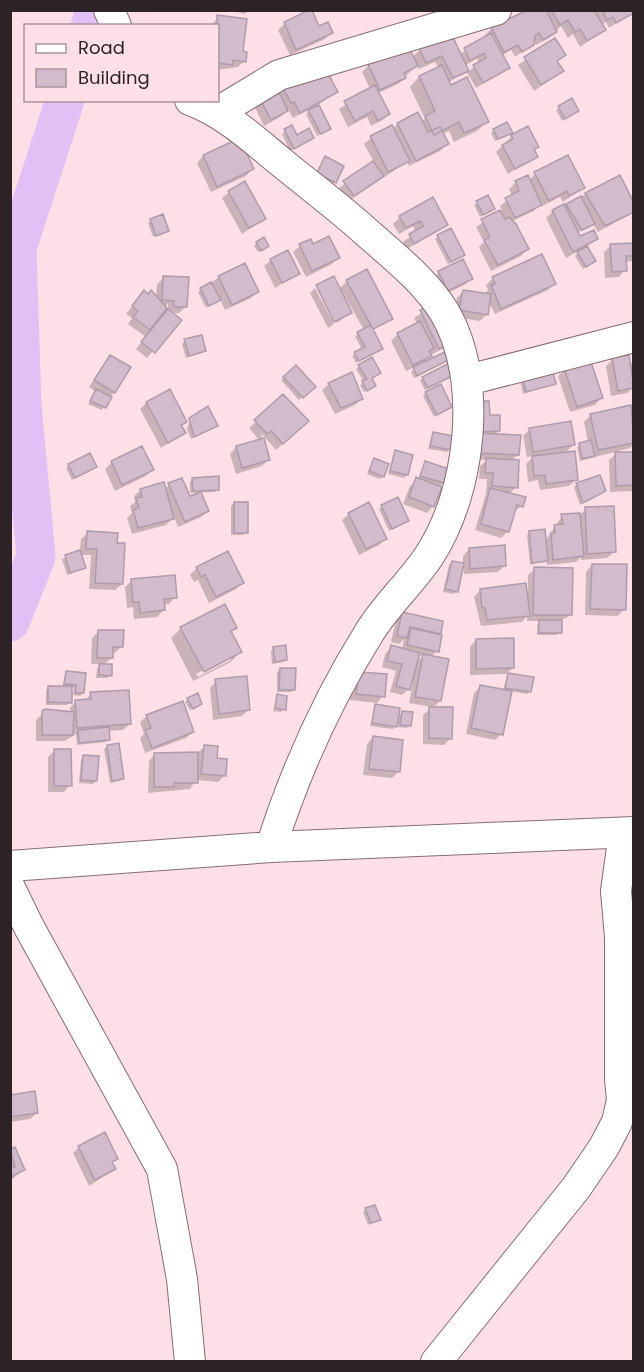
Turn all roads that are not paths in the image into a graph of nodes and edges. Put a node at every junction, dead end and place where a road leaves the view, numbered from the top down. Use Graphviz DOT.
graph roads {
  1 [pos="109,10"];
  2 [pos="496,10"];
  3 [pos="115,24"];
  4 [pos="195,102"];
  5 [pos="218,112"];
  6 [pos="633,338"];
  7 [pos="468,380"];
  8 [pos="629,832"];
  9 [pos="272,847"];
  10 [pos="10,866"];
  11 [pos="10,888"];
  12 [pos="625,1127"];
  13 [pos="190,1362"];
  14 [pos="436,1362"];
  1 -- 3 [label="street"];
  2 -- 5 [label="street"];
  4 -- 5 [label="street"];
  5 -- 7 [label="street"];
  6 -- 7 [label="street"];
  7 -- 9 [label="street"];
  8 -- 9 [label="street"];
  8 -- 12 [label="street"];
  9 -- 10 [label="street"];
  11 -- 13 [label="street"];
  12 -- 14 [label="street"];
}
